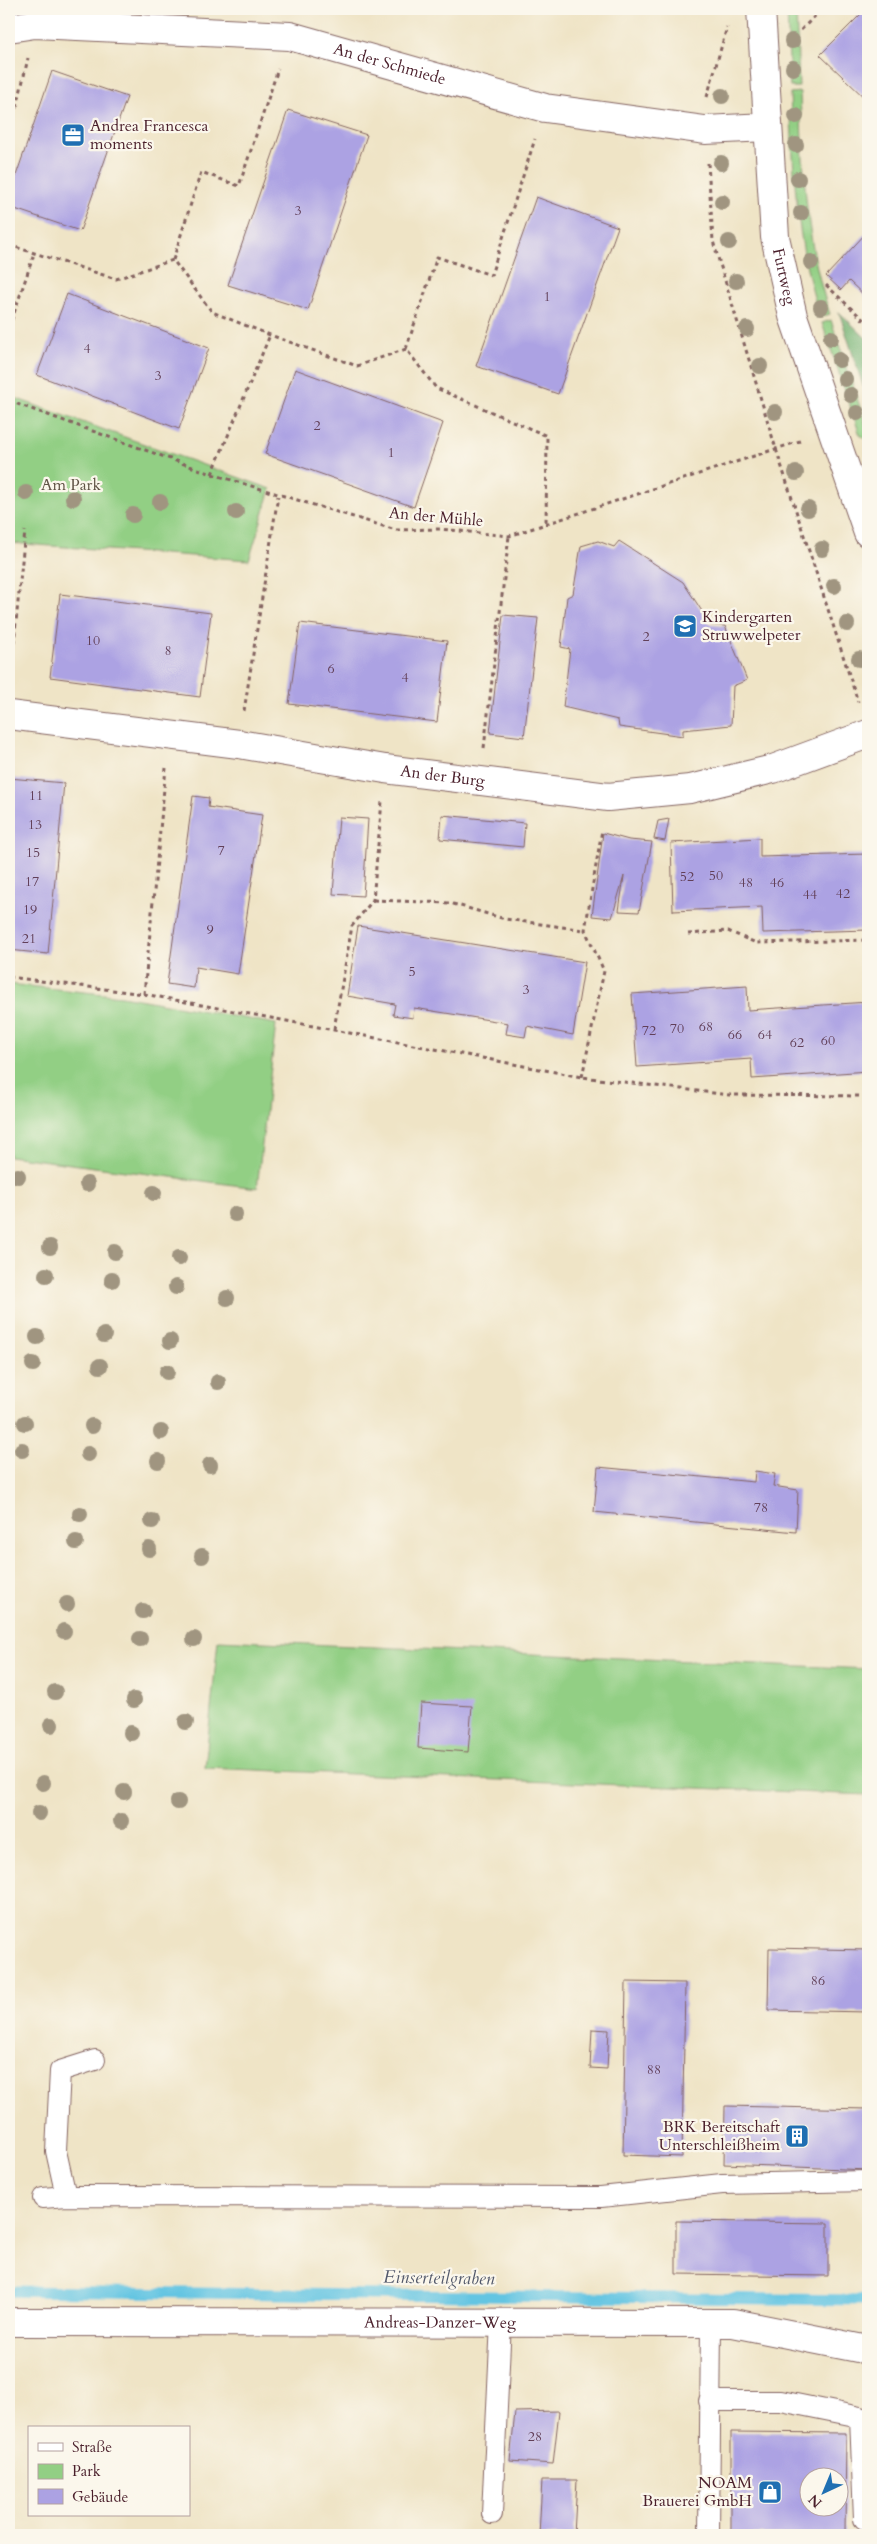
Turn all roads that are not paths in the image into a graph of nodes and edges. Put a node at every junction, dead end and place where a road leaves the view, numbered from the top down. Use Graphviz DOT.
graph roads {
  1 [pos="761,9"];
  2 [pos="37,17"];
  3 [pos="9,28"];
  4 [pos="767,128"];
  5 [pos="866,519"];
  6 [pos="9,715"];
  7 [pos="868,734"];
  8 [pos="95,2060"];
  9 [pos="868,2181"];
  10 [pos="66,2196"];
  11 [pos="43,2198"];
  12 [pos="9,2322"];
  13 [pos="501,2322"];
  14 [pos="711,2322"];
  15 [pos="868,2350"];
  16 [pos="710,2401"];
  17 [pos="492,2514"];
  18 [pos="864,2518"];
  19 [pos="709,2535"];
  1 -- 4 [label="street, Furtweg"];
  2 -- 3 [label="street, An der Schmiede"];
  2 -- 4 [label="street, An der Schmiede"];
  4 -- 5 [label="street, Furtweg"];
  6 -- 7 [label="street, An der Burg"];
  8 -- 10 [label="lane"];
  9 -- 10 [label="lane"];
  10 -- 11 [label="lane"];
  12 -- 13 [label="street, Andreas-Danzer-Weg"];
  13 -- 14 [label="street, Andreas-Danzer-Weg"];
  13 -- 17 [label="lane"];
  14 -- 15 [label="street, Andreas-Danzer-Weg"];
  14 -- 16 [label="lane"];
  16 -- 18 [label="lane"];
  16 -- 19 [label="lane"];
}
